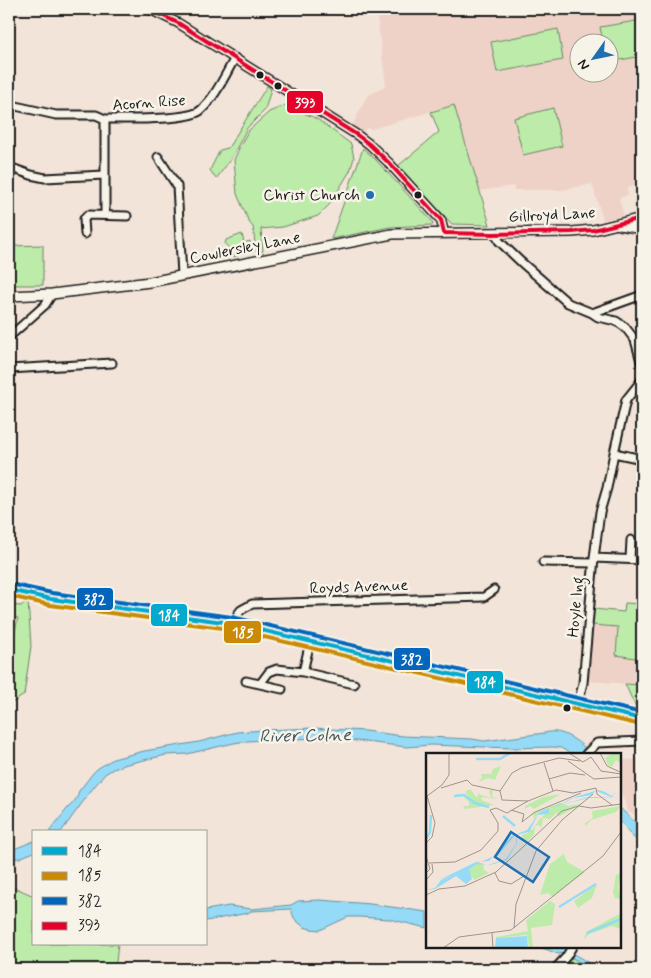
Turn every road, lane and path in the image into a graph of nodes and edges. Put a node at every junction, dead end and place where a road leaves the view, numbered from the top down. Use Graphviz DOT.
graph roads {
  1 [pos="149,9"];
  2 [pos="234,58"];
  3 [pos="9,104"];
  4 [pos="104,119"];
  5 [pos="158,157"];
  6 [pos="9,167"];
  7 [pos="104,175"];
  8 [pos="105,215"];
  9 [pos="127,216"];
  10 [pos="642,218"];
  11 [pos="615,225"];
  12 [pos="642,229"];
  13 [pos="444,233"];
  14 [pos="84,234"];
  15 [pos="494,234"];
  16 [pos="182,276"];
  17 [pos="52,294"];
  18 [pos="9,296"];
  19 [pos="642,296"];
  20 [pos="592,313"];
  21 [pos="9,337"];
  22 [pos="112,363"];
  23 [pos="642,365"];
  24 [pos="9,369"];
  25 [pos="642,380"];
  26 [pos="614,453"];
  27 [pos="642,460"];
  28 [pos="631,540"];
  29 [pos="630,559"];
  30 [pos="642,560"];
  31 [pos="594,561"];
  32 [pos="543,562"];
  33 [pos="9,590"];
  34 [pos="494,590"];
  35 [pos="231,623"];
  36 [pos="310,642"];
  37 [pos="303,672"];
  38 [pos="246,681"];
  39 [pos="260,684"];
  40 [pos="354,684"];
  41 [pos="282,689"];
  42 [pos="578,704"];
  43 [pos="642,719"];
  44 [pos="642,741"];
  45 [pos="587,753"];
  46 [pos="572,948"];
  47 [pos="555,969"];
  1 -- 2 [label="street"];
  2 -- 4 [label="street, Acorn Rise"];
  2 -- 13 [label="street"];
  3 -- 4 [label="street, Acorn Rise"];
  4 -- 7 [label="street"];
  5 -- 16 [label="street"];
  6 -- 7 [label="street"];
  7 -- 8 [label="street"];
  8 -- 9 [label="street"];
  8 -- 14 [label="street"];
  10 -- 11 [label="street, Gillroyd Lane"];
  11 -- 12 [label="street"];
  11 -- 15 [label="street, Gillroyd Lane"];
  13 -- 15 [label="street, Gillroyd Lane"];
  13 -- 16 [label="street, Cowlersley Lane"];
  15 -- 20 [label="street"];
  16 -- 17 [label="street, Cowlersley Lane"];
  17 -- 18 [label="street, Cowlersley Lane"];
  17 -- 21 [label="street"];
  19 -- 20 [label="street"];
  20 -- 23 [label="street"];
  22 -- 24 [label="street"];
  25 -- 26 [label="street, Hoyle Ing"];
  26 -- 27 [label="street"];
  26 -- 31 [label="street, Hoyle Ing"];
  28 -- 29 [label="street"];
  29 -- 30 [label="street"];
  29 -- 31 [label="street"];
  31 -- 32 [label="street"];
  31 -- 42 [label="street, Hoyle Ing"];
  33 -- 35 [label="main road"];
  34 -- 35 [label="street, Royds Avenue"];
  35 -- 36 [label="main road"];
  36 -- 37 [label="street"];
  36 -- 42 [label="main road"];
  37 -- 39 [label="street"];
  37 -- 40 [label="street"];
  38 -- 39 [label="street"];
  39 -- 41 [label="street"];
  42 -- 43 [label="main road"];
  44 -- 45 [label="street"];
  46 -- 47 [label="street"];
}
